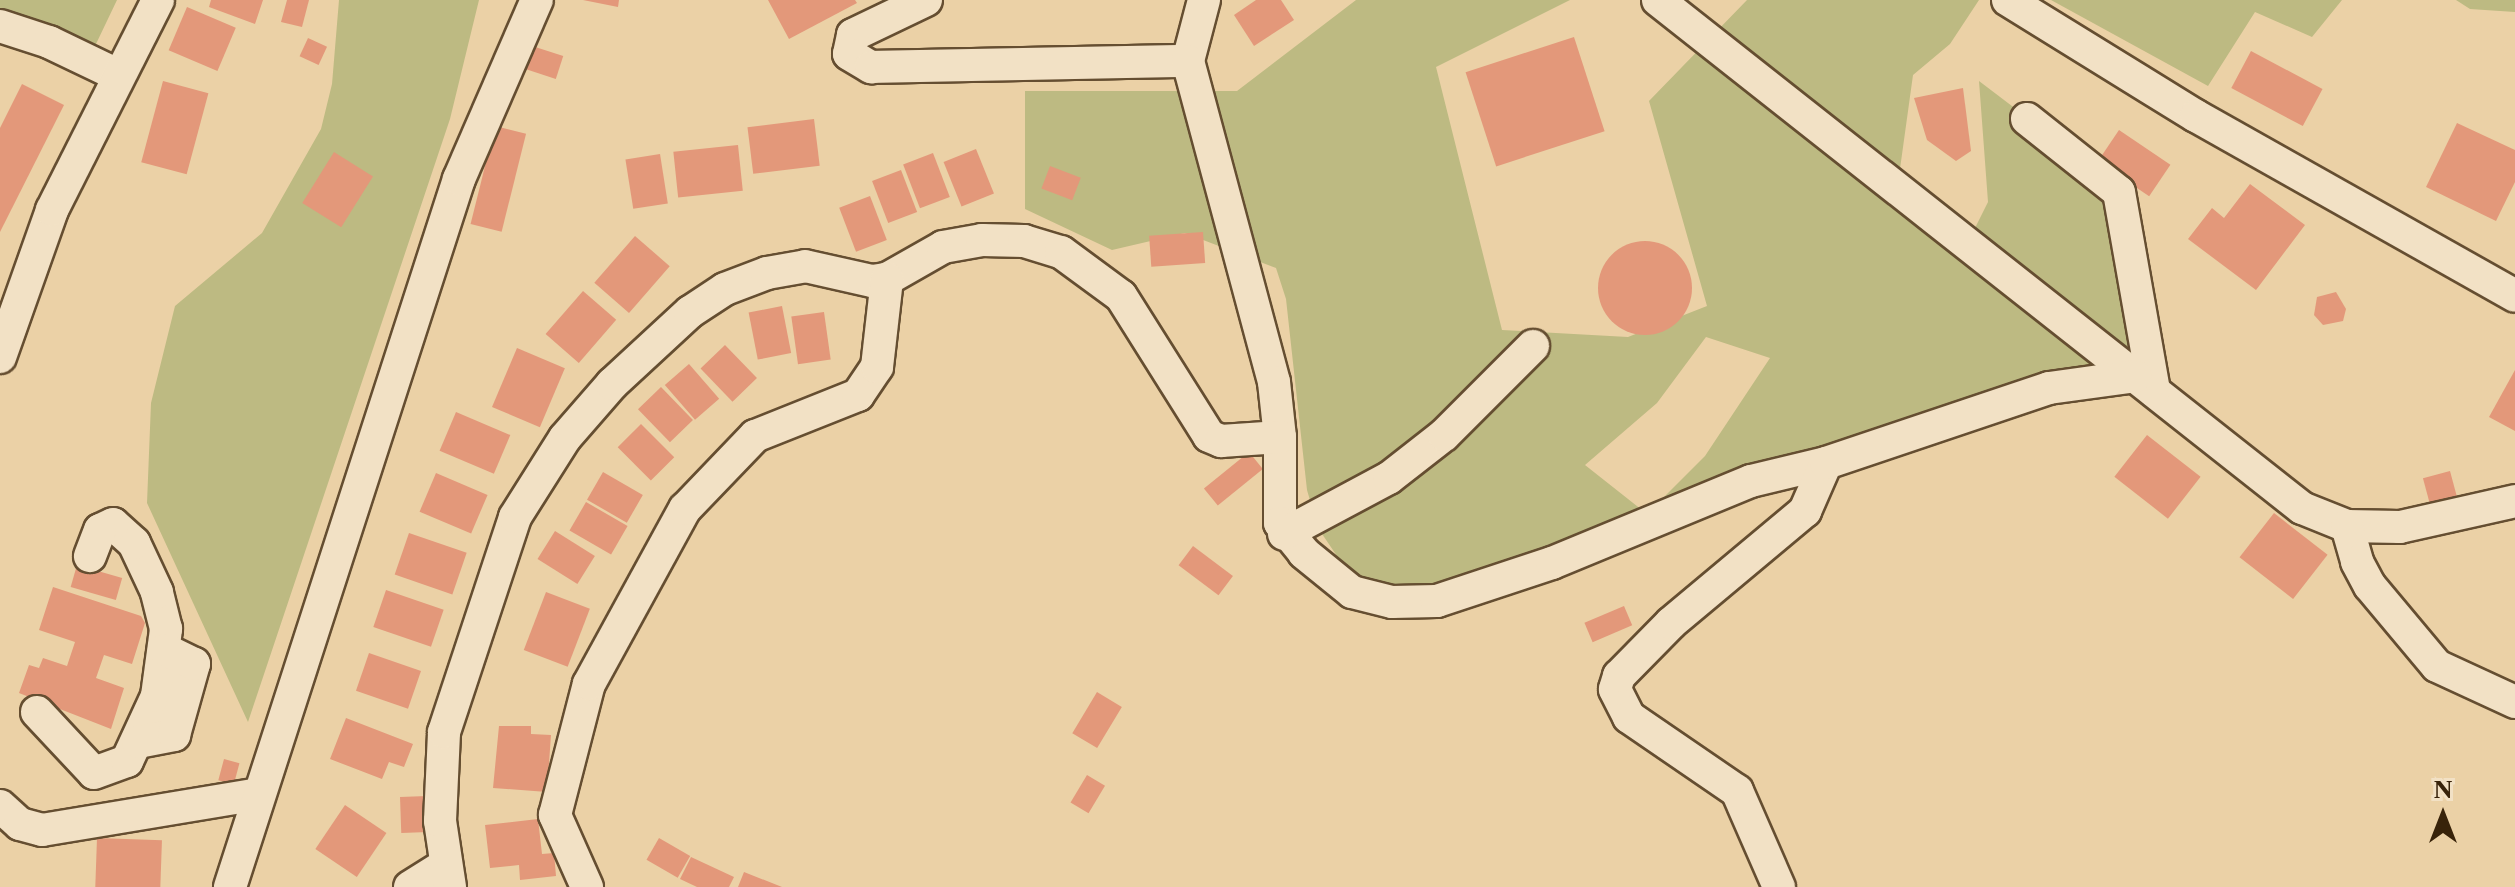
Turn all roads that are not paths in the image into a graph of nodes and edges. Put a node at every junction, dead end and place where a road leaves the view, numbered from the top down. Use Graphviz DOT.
graph roads {
  1 [pos="158,0"];
  2 [pos="537,0"];
  3 [pos="926,0"];
  4 [pos="1204,0"];
  5 [pos="1658,0"];
  6 [pos="2008,0"];
  7 [pos="0,26"];
  8 [pos="1188,61"];
  9 [pos="118,75"];
  10 [pos="2027,119"];
  11 [pos="887,279"];
  12 [pos="2515,296"];
  13 [pos="1533,346"];
  14 [pos="0,357"];
  15 [pos="2145,383"];
  16 [pos="1280,437"];
  17 [pos="1826,463"];
  18 [pos="2515,501"];
  19 [pos="2347,526"];
  20 [pos="1284,534"];
  21 [pos="90,556"];
  22 [pos="2515,702"];
  23 [pos="37,712"];
  24 [pos="115,765"];
  25 [pos="259,794"];
  26 [pos="0,806"];
  27 [pos="129,816"];
  28 [pos="447,877"];
  29 [pos="230,887"];
  30 [pos="410,887"];
  31 [pos="587,887"];
  32 [pos="1779,887"];
  1 -- 9 [label="street"];
  2 -- 25 [label="street"];
  3 -- 8 [label="street"];
  4 -- 8 [label="street"];
  5 -- 15 [label="street"];
  6 -- 12 [label="street"];
  7 -- 9 [label="street"];
  8 -- 16 [label="street"];
  9 -- 14 [label="street"];
  10 -- 15 [label="street"];
  11 -- 16 [label="street"];
  11 -- 28 [label="street"];
  11 -- 31 [label="street"];
  13 -- 20 [label="street"];
  15 -- 17 [label="street"];
  15 -- 19 [label="street"];
  16 -- 20 [label="street"];
  17 -- 20 [label="street"];
  17 -- 32 [label="street"];
  18 -- 19 [label="street"];
  19 -- 22 [label="street"];
  21 -- 24 [label="street"];
  23 -- 24 [label="street"];
  24 -- 27 [label="street"];
  25 -- 27 [label="street"];
  25 -- 29 [label="street"];
  26 -- 27 [label="street"];
  28 -- 30 [label="street"];
}
